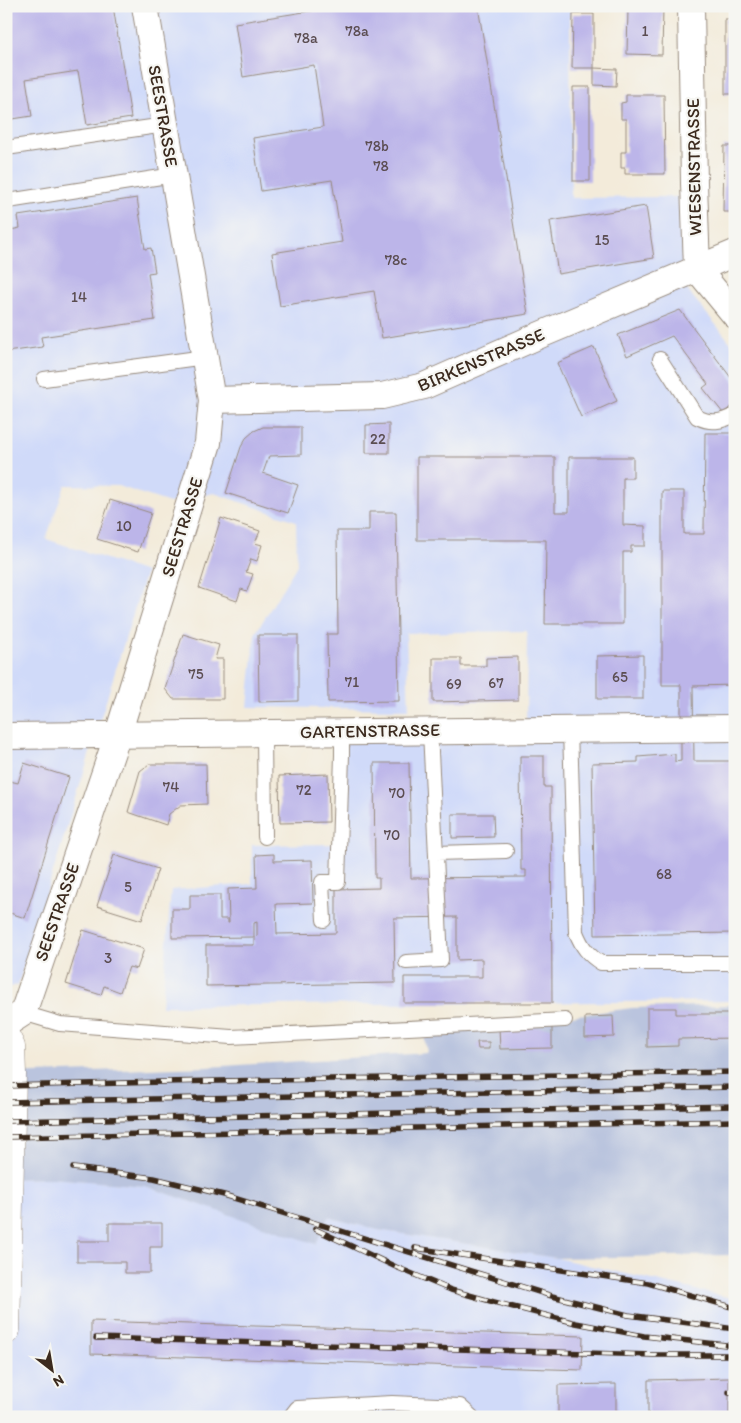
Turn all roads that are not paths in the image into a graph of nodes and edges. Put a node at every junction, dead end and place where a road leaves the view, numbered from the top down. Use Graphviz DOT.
graph roads {
  1 [pos="145,6"];
  2 [pos="691,6"];
  3 [pos="165,125"];
  4 [pos="6,148"];
  5 [pos="174,175"];
  6 [pos="8,201"];
  7 [pos="735,253"];
  8 [pos="697,269"];
  9 [pos="735,316"];
  10 [pos="205,356"];
  11 [pos="660,359"];
  12 [pos="44,379"];
  13 [pos="212,400"];
  14 [pos="735,415"];
  15 [pos="735,728"];
  16 [pos="570,729"];
  17 [pos="430,730"];
  18 [pos="264,732"];
  19 [pos="342,732"];
  20 [pos="118,734"];
  21 [pos="6,736"];
  22 [pos="265,837"];
  23 [pos="506,851"];
  24 [pos="436,854"];
  25 [pos="324,920"];
  26 [pos="406,962"];
  27 [pos="735,963"];
  28 [pos="14,1018"];
  29 [pos="565,1020"];
  30 [pos="6,1037"];
  31 [pos="6,1330"];
  32 [pos="290,1417"];
  33 [pos="472,1417"];
  1 -- 3 [label="street, SEESTRASSE"];
  2 -- 8 [label="street, WIESENSTRASSE"];
  3 -- 4 [label="lane"];
  3 -- 5 [label="street, SEESTRASSE"];
  5 -- 6 [label="lane"];
  5 -- 10 [label="street, SEESTRASSE"];
  7 -- 8 [label="street, BIRKENSTRASSE"];
  8 -- 9 [label="street"];
  8 -- 13 [label="street, BIRKENSTRASSE"];
  10 -- 12 [label="lane"];
  10 -- 13 [label="street, SEESTRASSE"];
  11 -- 14 [label="lane"];
  13 -- 20 [label="street, SEESTRASSE"];
  15 -- 16 [label="street, GARTENSTRASSE"];
  16 -- 17 [label="street, GARTENSTRASSE"];
  16 -- 27 [label="lane"];
  17 -- 19 [label="street, GARTENSTRASSE"];
  17 -- 24 [label="lane"];
  18 -- 19 [label="street, GARTENSTRASSE"];
  18 -- 20 [label="street, GARTENSTRASSE"];
  18 -- 22 [label="lane"];
  19 -- 25 [label="lane"];
  20 -- 21 [label="street, GARTENSTRASSE"];
  20 -- 28 [label="street, SEESTRASSE"];
  23 -- 24 [label="lane"];
  24 -- 26 [label="lane"];
  28 -- 29 [label="lane"];
  30 -- 31 [label="street"];
  32 -- 33 [label="lane"];
}
